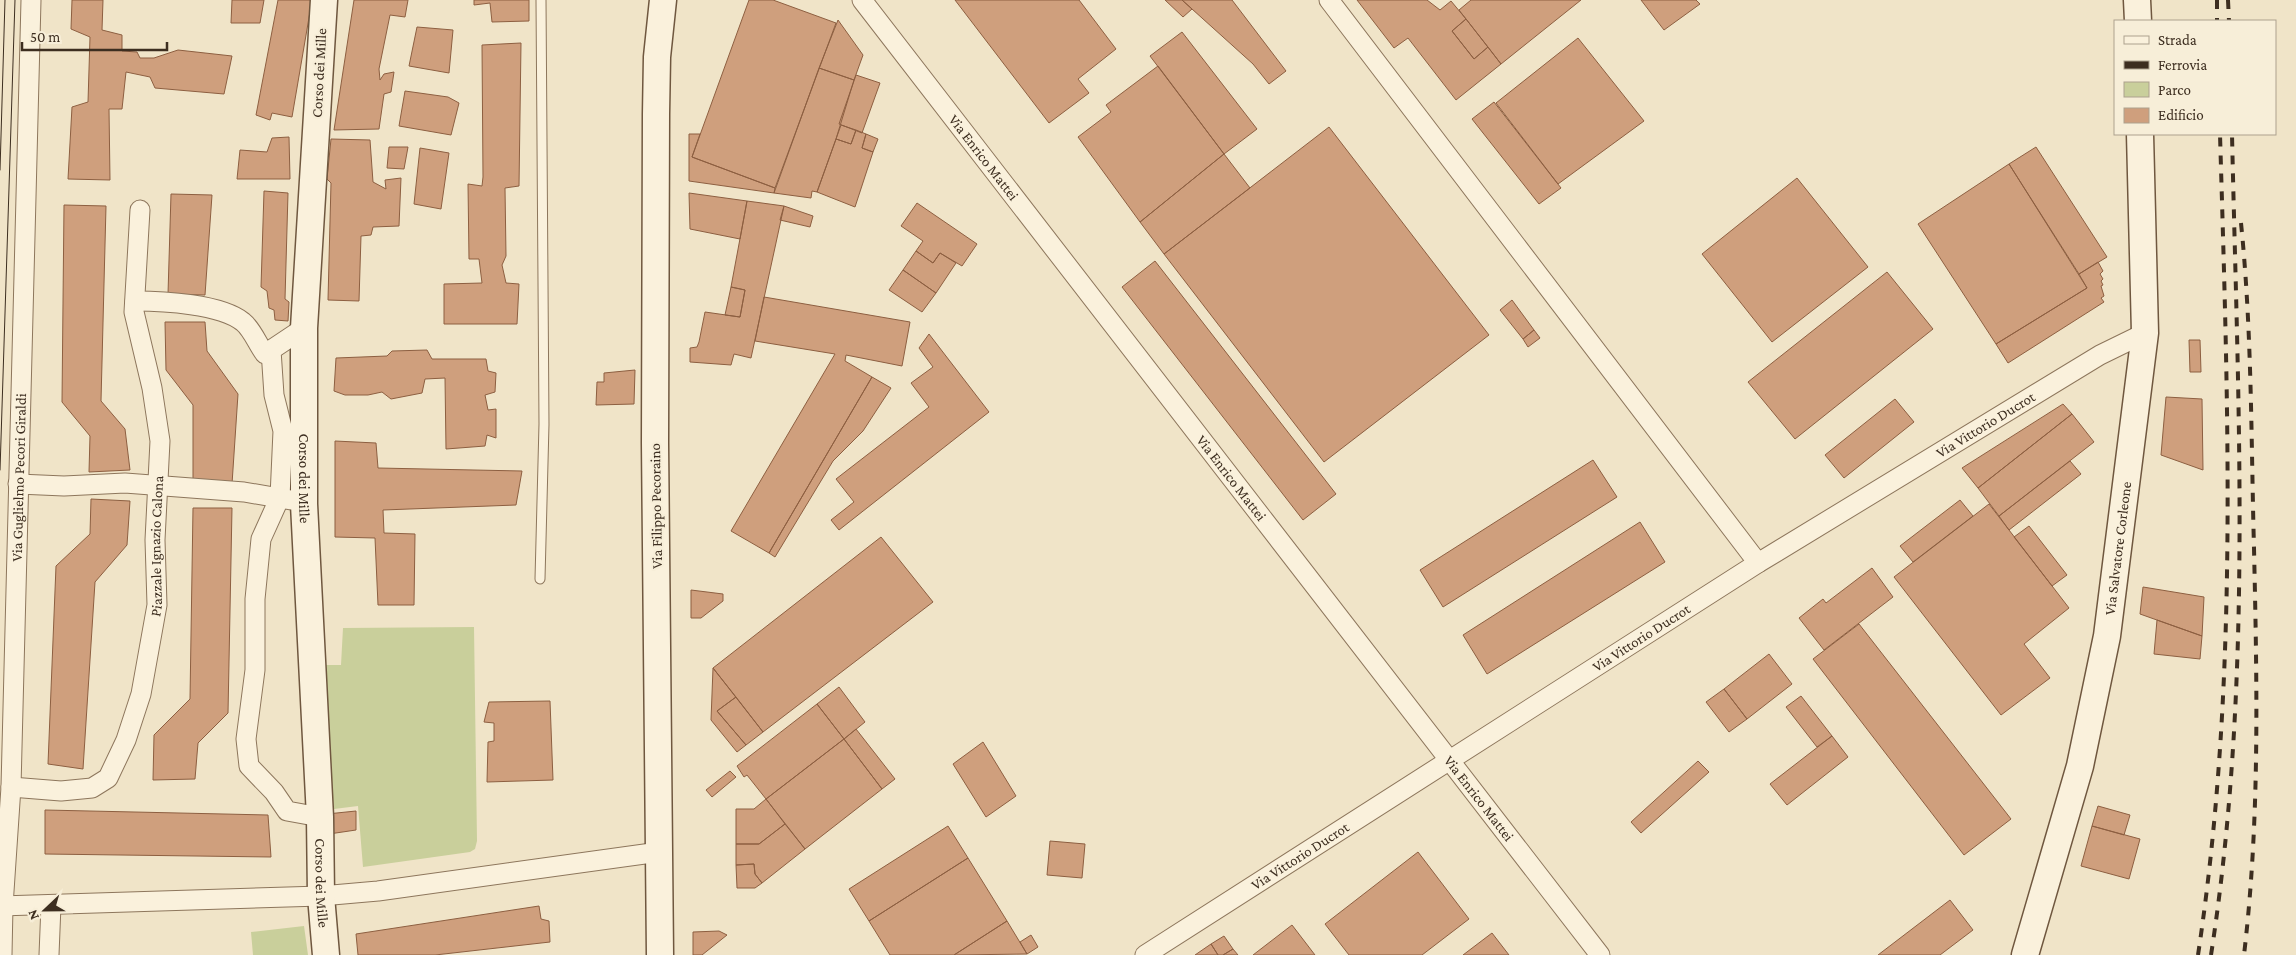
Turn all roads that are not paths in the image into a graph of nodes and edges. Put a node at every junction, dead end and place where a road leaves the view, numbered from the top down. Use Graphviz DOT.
graph roads {
  1 [pos="30,0"];
  2 [pos="324,0"];
  3 [pos="542,0"];
  4 [pos="651,0"];
  5 [pos="663,0"];
  6 [pos="862,0"];
  7 [pos="1328,0"];
  8 [pos="2137,0"];
  9 [pos="2138,20"];
  10 [pos="656,57"];
  11 [pos="2140,135"];
  12 [pos="140,210"];
  13 [pos="135,301"];
  14 [pos="304,328"];
  15 [pos="2145,333"];
  16 [pos="271,350"];
  17 [pos="18,484"];
  18 [pos="159,485"];
  19 [pos="292,500"];
  20 [pos="1758,563"];
  21 [pos="540,579"];
  22 [pos="1450,760"];
  23 [pos="11,788"];
  24 [pos="320,817"];
  25 [pos="659,852"];
  26 [pos="321,896"];
  27 [pos="51,905"];
  28 [pos="1,906"];
  29 [pos="2,955"];
  30 [pos="49,955"];
  31 [pos="326,955"];
  32 [pos="660,955"];
  33 [pos="1145,955"];
  34 [pos="1600,955"];
  35 [pos="2025,955"];
  1 -- 17 [label="street, Via Guglielmo Pecori Giraldi"];
  2 -- 14 [label="street, Corso dei Mille"];
  3 -- 21 [label="lane"];
  4 -- 10 [label="street, Via Filippo Pecoraino"];
  5 -- 10 [label="street, Via Filippo Pecoraino"];
  6 -- 22 [label="street, Via Enrico Mattei"];
  7 -- 20 [label="street"];
  8 -- 9 [label="street"];
  10 -- 25 [label="street, Via Filippo Pecoraino"];
  11 -- 15 [label="street, Via Salvatore Corleone"];
  12 -- 13 [label="street, Piazzale Ignazio Calona"];
  13 -- 16 [label="street"];
  13 -- 18 [label="street, Piazzale Ignazio Calona"];
  14 -- 16 [label="street"];
  14 -- 19 [label="street, Corso dei Mille"];
  15 -- 20 [label="street, Via Vittorio Ducrot"];
  15 -- 35 [label="street, Via Salvatore Corleone"];
  16 -- 19 [label="street"];
  17 -- 18 [label="street"];
  17 -- 23 [label="street, Via Guglielmo Pecori Giraldi"];
  18 -- 19 [label="street"];
  18 -- 23 [label="street, Piazzale Ignazio Calona"];
  19 -- 24 [label="street, Corso dei Mille"];
  19 -- 24 [label="street"];
  20 -- 22 [label="street, Via Vittorio Ducrot"];
  22 -- 33 [label="street, Via Vittorio Ducrot"];
  22 -- 34 [label="street, Via Enrico Mattei"];
  23 -- 28 [label="street, Via Guglielmo Pecori Giraldi"];
  24 -- 26 [label="street, Corso dei Mille"];
  25 -- 26 [label="street"];
  25 -- 32 [label="street, Via Filippo Pecoraino"];
  26 -- 27 [label="street"];
  26 -- 31 [label="street, Corso dei Mille"];
  27 -- 28 [label="street"];
  27 -- 30 [label="street"];
  28 -- 29 [label="street, Via Guglielmo Pecori Giraldi"];
}
